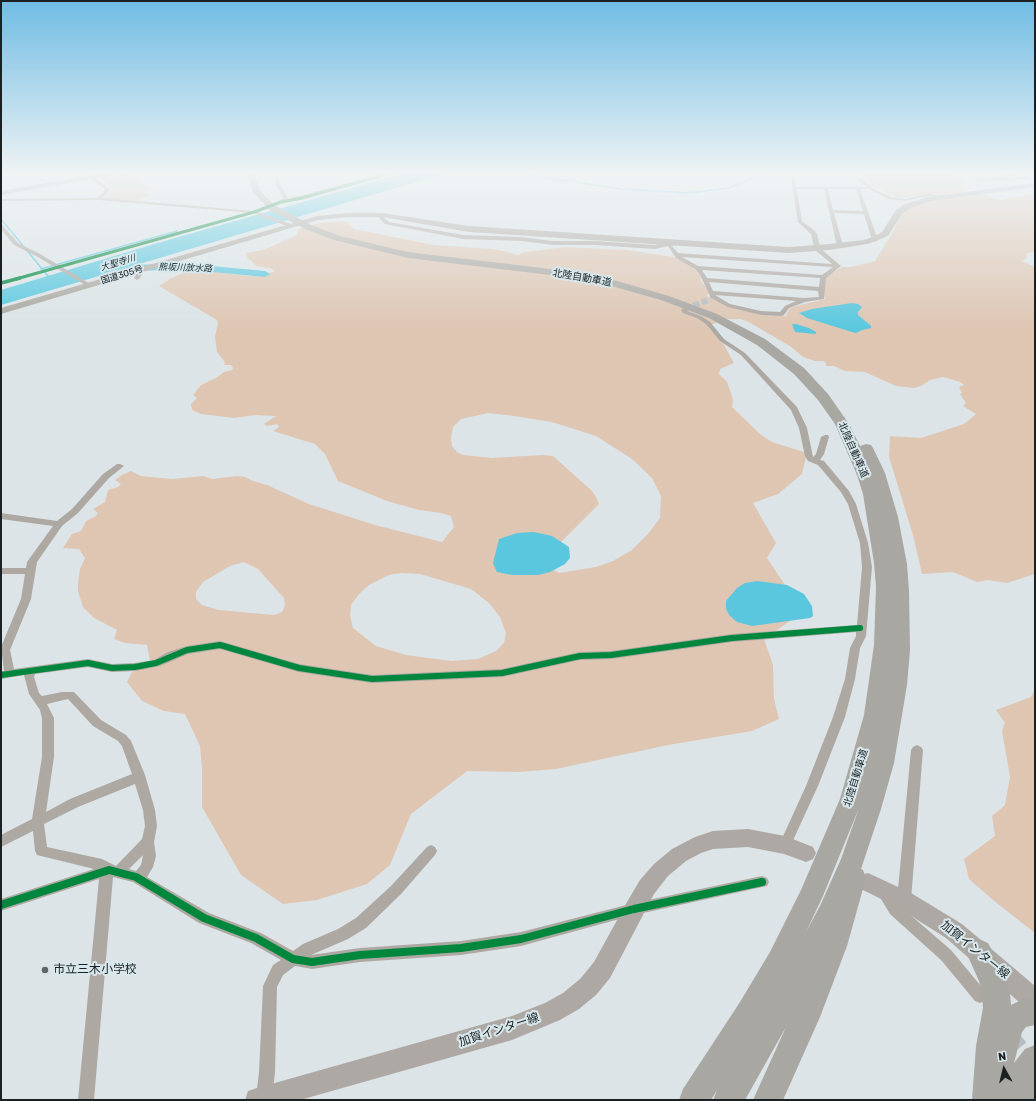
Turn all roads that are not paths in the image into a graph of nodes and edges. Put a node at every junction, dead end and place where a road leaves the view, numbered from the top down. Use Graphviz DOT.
graph roads {
  1 [pos="286,225"];
  2 [pos="442,225"];
  3 [pos="805,225"];
  4 [pos="835,225"];
  5 [pos="870,225"];
  6 [pos="890,225"];
  7 [pos="1,226"];
  8 [pos="311,226"];
  9 [pos="489,234"];
  10 [pos="875,240"];
  11 [pos="679,243"];
  12 [pos="670,246"];
  13 [pos="840,246"];
  14 [pos="760,249"];
  15 [pos="817,249"];
  16 [pos="675,254"];
  17 [pos="760,261"];
  18 [pos="838,266"];
  19 [pos="698,268"];
  20 [pos="760,272"];
  21 [pos="823,277"];
  22 [pos="705,280"];
  23 [pos="760,284"];
  24 [pos="89,285"];
  25 [pos="821,289"];
  26 [pos="762,296"];
  27 [pos="712,297"];
  28 [pos="804,300"];
  29 [pos="685,309"];
  30 [pos="1,311"];
  31 [pos="825,438"];
  32 [pos="815,460"];
  33 [pos="120,466"];
  34 [pos="1,516"];
  35 [pos="59,524"];
  36 [pos="1,571"];
  37 [pos="30,571"];
  38 [pos="860,628"];
  39 [pos="30,671"];
  40 [pos="6,674"];
  41 [pos="40,701"];
  42 [pos="917,750"];
  43 [pos="138,775"];
  44 [pos="870,810"];
  45 [pos="38,822"];
  46 [pos="1,841"];
  47 [pos="148,842"];
  48 [pos="785,845"];
  49 [pos="431,851"];
  50 [pos="806,853"];
  51 [pos="114,871"];
  52 [pos="140,878"];
  53 [pos="762,882"];
  54 [pos="875,885"];
  55 [pos="904,900"];
  56 [pos="1,905"];
  57 [pos="634,909"];
  58 [pos="979,952"];
  59 [pos="293,959"];
  60 [pos="980,996"];
  61 [pos="1035,1001"];
  62 [pos="1035,1011"];
  63 [pos="750,1012"];
  64 [pos="1035,1059"];
  65 [pos="1035,1090"];
  66 [pos="261,1099"];
  67 [pos="86,1100"];
  68 [pos="686,1100"];
  69 [pos="694,1100"];
  70 [pos="728,1100"];
  71 [pos="768,1100"];
  72 [pos="987,1100"];
  73 [pos="990,1100"];
  74 [pos="1016,1100"];
  75 [pos="1028,1100"];
  1 -- 24 [label="highway, 国道305号"];
  2 -- 9 [label="highway, 国道305号"];
  3 -- 15 [label="street"];
  4 -- 13 [label="street"];
  5 -- 10 [label="street"];
  6 -- 10 [label="highway"];
  7 -- 24 [label="street"];
  8 -- 44 [label="highway, 北陸自動車道"];
  8 -- 63 [label="highway, 北陸自動車道"];
  9 -- 11 [label="highway, 国道305号"];
  9 -- 12 [label="street"];
  10 -- 13 [label="highway, 国道305号"];
  11 -- 12 [label="street"];
  11 -- 14 [label="highway, 国道305号"];
  12 -- 16 [label="street"];
  13 -- 15 [label="highway, 国道305号"];
  14 -- 15 [label="highway, 国道305号"];
  14 -- 17 [label="street"];
  15 -- 18 [label="street"];
  16 -- 17 [label="street"];
  16 -- 19 [label="street"];
  17 -- 18 [label="street"];
  17 -- 20 [label="street"];
  18 -- 21 [label="street"];
  19 -- 20 [label="street"];
  19 -- 22 [label="street"];
  20 -- 21 [label="street"];
  20 -- 23 [label="street"];
  21 -- 25 [label="street"];
  22 -- 23 [label="street"];
  22 -- 27 [label="street"];
  23 -- 25 [label="street"];
  23 -- 26 [label="street"];
  24 -- 30 [label="highway, 国道305号"];
  25 -- 28 [label="street"];
  26 -- 27 [label="street"];
  26 -- 28 [label="street"];
  27 -- 28 [label="street"];
  29 -- 32 [label="street"];
  31 -- 32 [label="street"];
  32 -- 38 [label="street"];
  33 -- 35 [label="street"];
  34 -- 35 [label="street"];
  35 -- 37 [label="street"];
  36 -- 37 [label="street"];
  37 -- 40 [label="street"];
  38 -- 39 [label="street"];
  38 -- 48 [label="street"];
  39 -- 40 [label="street"];
  39 -- 41 [label="street"];
  41 -- 43 [label="street"];
  41 -- 45 [label="street"];
  42 -- 55 [label="street"];
  43 -- 45 [label="street"];
  43 -- 47 [label="street"];
  44 -- 70 [label="highway, 北陸自動車道"];
  44 -- 71 [label="highway"];
  45 -- 46 [label="street"];
  45 -- 51 [label="street"];
  47 -- 51 [label="street"];
  47 -- 52 [label="street"];
  48 -- 50 [label="main road, 加賀インター線"];
  48 -- 57 [label="main road, 加賀インター線"];
  49 -- 59 [label="street"];
  51 -- 52 [label="street"];
  51 -- 56 [label="street"];
  51 -- 67 [label="street"];
  52 -- 59 [label="street"];
  53 -- 57 [label="street"];
  54 -- 55 [label="main road, 加賀インター線"];
  54 -- 60 [label="street"];
  55 -- 58 [label="main road, 加賀インター線"];
  57 -- 59 [label="street"];
  57 -- 66 [label="main road, 加賀インター線"];
  58 -- 61 [label="main road, 加賀インター線"];
  58 -- 72 [label="highway"];
  59 -- 66 [label="street"];
  62 -- 73 [label="highway"];
  63 -- 68 [label="highway"];
  63 -- 69 [label="highway, 北陸自動車道"];
  64 -- 74 [label="highway"];
  65 -- 75 [label="highway"];
}
